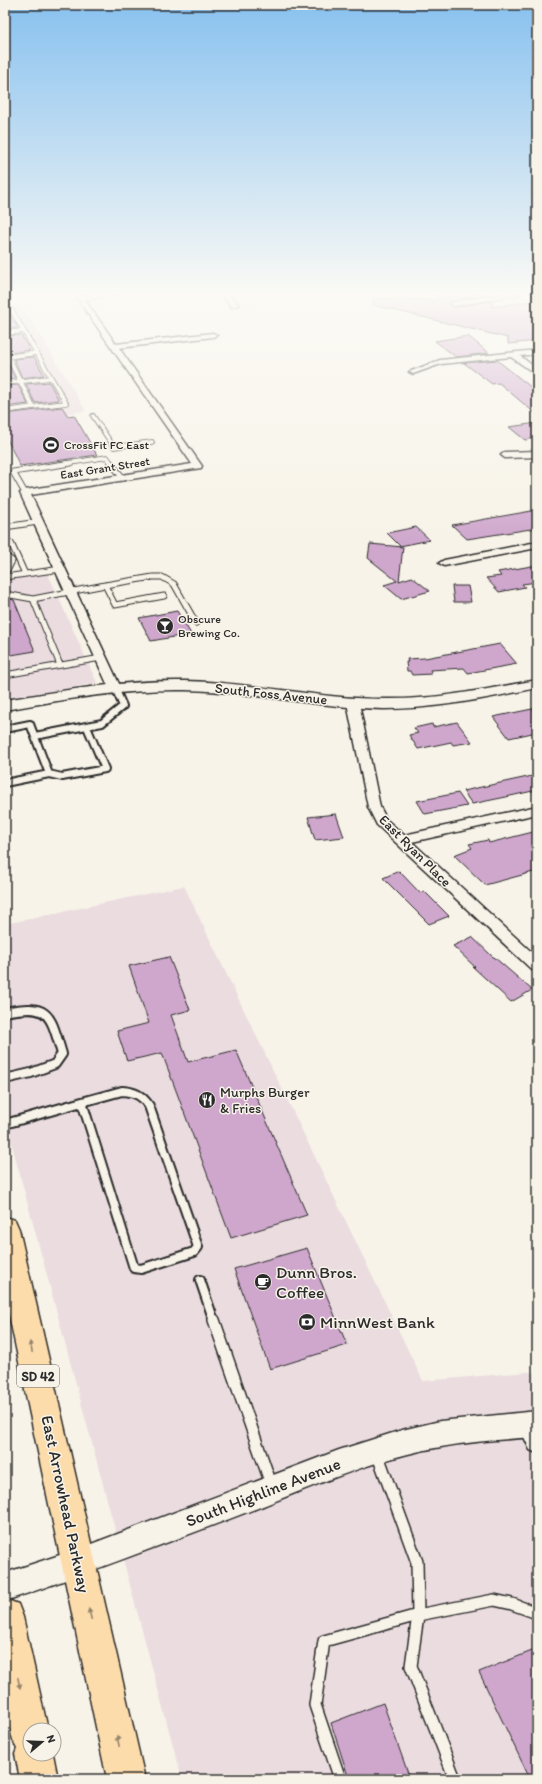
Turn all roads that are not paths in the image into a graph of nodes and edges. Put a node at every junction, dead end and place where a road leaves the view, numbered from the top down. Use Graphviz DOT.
graph roads {
  1 [pos="18,377"];
  2 [pos="136,377"];
  3 [pos="50,378"];
  4 [pos="20,381"];
  5 [pos="5,383"];
  6 [pos="33,407"];
  7 [pos="5,411"];
  8 [pos="93,416"];
  9 [pos="152,442"];
  10 [pos="114,447"];
  11 [pos="537,454"];
  12 [pos="505,455"];
  13 [pos="107,457"];
  14 [pos="123,478"];
  15 [pos="25,493"];
  16 [pos="38,522"];
  17 [pos="5,527"];
  18 [pos="5,544"];
  19 [pos="537,545"];
  20 [pos="5,555"];
  21 [pos="444,563"];
  22 [pos="61,569"];
  23 [pos="5,571"];
  24 [pos="25,574"];
  25 [pos="5,577"];
  26 [pos="105,585"];
  27 [pos="71,591"];
  28 [pos="5,594"];
  29 [pos="164,596"];
  30 [pos="32,599"];
  31 [pos="196,623"];
  32 [pos="102,658"];
  33 [pos="60,665"];
  34 [pos="5,675"];
  35 [pos="537,684"];
  36 [pos="115,688"];
  37 [pos="353,702"];
  38 [pos="5,705"];
  39 [pos="87,727"];
  40 [pos="32,728"];
  41 [pos="5,729"];
  42 [pos="5,733"];
  43 [pos="35,736"];
  44 [pos="48,774"];
  45 [pos="5,783"];
  46 [pos="537,810"];
  47 [pos="401,840"];
  48 [pos="537,966"];
  49 [pos="5,1012"];
  50 [pos="5,1079"];
  51 [pos="82,1102"];
  52 [pos="5,1124"];
  53 [pos="5,1229"];
  54 [pos="200,1280"];
  55 [pos="534,1430"];
  56 [pos="376,1451"];
  57 [pos="272,1488"];
  58 [pos="78,1563"];
  59 [pos="5,1588"];
  60 [pos="537,1613"];
  61 [pos="418,1615"];
  62 [pos="5,1617"];
  63 [pos="27,1722"];
  64 [pos="36,1762"];
  65 [pos="39,1779"];
  66 [pos="126,1779"];
  67 [pos="340,1779"];
  68 [pos="455,1779"];
  1 -- 4 [label="lane"];
  2 -- 14 [label="street, East Grant Street"];
  3 -- 4 [label="lane"];
  3 -- 6 [label="lane"];
  4 -- 5 [label="lane"];
  4 -- 6 [label="lane"];
  6 -- 7 [label="lane"];
  8 -- 10 [label="lane"];
  9 -- 10 [label="lane"];
  10 -- 13 [label="lane"];
  11 -- 12 [label="street"];
  13 -- 14 [label="lane"];
  13 -- 15 [label="lane"];
  14 -- 15 [label="street, East Grant Street"];
  15 -- 16 [label="street"];
  16 -- 17 [label="lane"];
  16 -- 22 [label="street"];
  18 -- 24 [label="lane"];
  19 -- 21 [label="street"];
  20 -- 23 [label="lane"];
  22 -- 24 [label="lane"];
  22 -- 27 [label="street"];
  24 -- 25 [label="lane"];
  26 -- 27 [label="lane"];
  26 -- 29 [label="lane"];
  26 -- 31 [label="lane"];
  27 -- 30 [label="lane"];
  27 -- 32 [label="street"];
  28 -- 30 [label="lane"];
  30 -- 33 [label="lane"];
  32 -- 33 [label="lane"];
  32 -- 36 [label="street"];
  33 -- 34 [label="lane"];
  35 -- 37 [label="street, South Foss Avenue"];
  36 -- 37 [label="street, South Foss Avenue"];
  36 -- 38 [label="street, South Foss Avenue"];
  36 -- 39 [label="lane"];
  37 -- 47 [label="street, East Ryan Place"];
  39 -- 43 [label="lane"];
  39 -- 44 [label="lane"];
  40 -- 41 [label="lane"];
  40 -- 42 [label="lane"];
  40 -- 43 [label="lane"];
  43 -- 44 [label="lane"];
  44 -- 45 [label="lane"];
  46 -- 47 [label="street"];
  47 -- 48 [label="street, East Ryan Place"];
  49 -- 50 [label="lane"];
  51 -- 51 [label="lane"];
  51 -- 52 [label="lane"];
  58 -- 53 [label="main road, East Arrowhead Parkway / SD 42, one-way"];
  54 -- 57 [label="lane"];
  55 -- 56 [label="street, South Highline Avenue"];
  56 -- 57 [label="street, South Highline Avenue"];
  56 -- 61 [label="lane"];
  57 -- 58 [label="street, South Highline Avenue"];
  58 -- 59 [label="street, South Highline Avenue"];
  66 -- 58 [label="main road, East Arrowhead Parkway / SD 42, one-way"];
  60 -- 61 [label="lane"];
  61 -- 67 [label="lane"];
  61 -- 68 [label="lane"];
  62 -- 63 [label="main road, one-way"];
  64 -- 65 [label="main road"];
}
